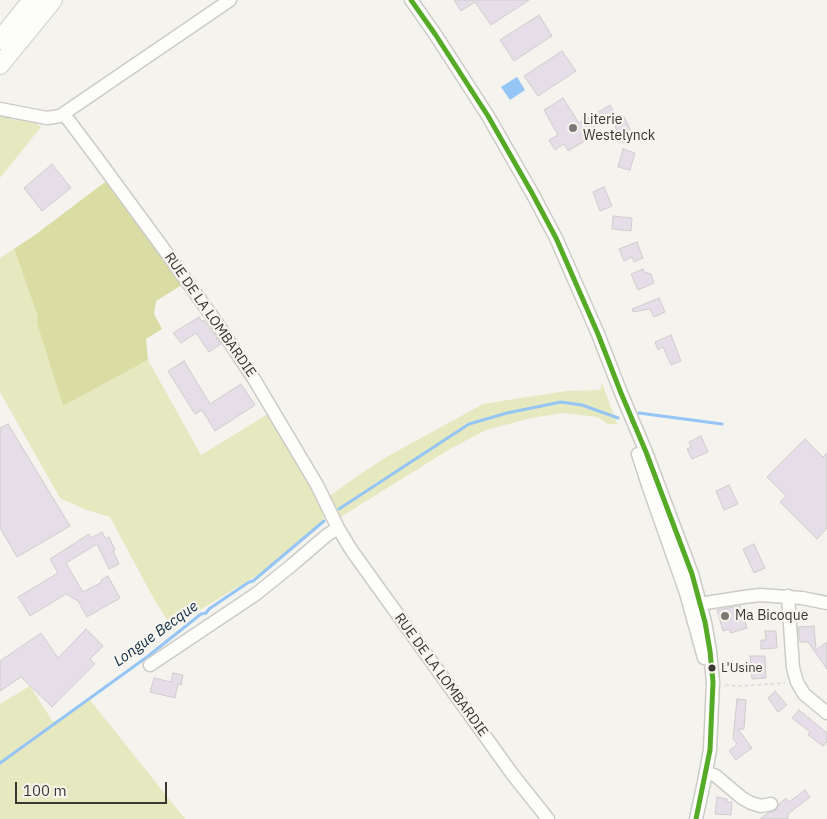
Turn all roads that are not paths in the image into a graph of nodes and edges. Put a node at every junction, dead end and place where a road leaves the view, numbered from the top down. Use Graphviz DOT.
graph roads {
  1 [pos="32,0"];
  2 [pos="53,0"];
  3 [pos="230,0"];
  4 [pos="411,0"];
  5 [pos="0,40"];
  6 [pos="0,65"];
  7 [pos="0,109"];
  8 [pos="64,114"];
  9 [pos="338,528"];
  10 [pos="788,596"];
  11 [pos="827,603"];
  12 [pos="695,605"];
  13 [pos="150,665"];
  14 [pos="712,710"];
  15 [pos="827,713"];
  16 [pos="706,772"];
  17 [pos="771,804"];
  18 [pos="548,819"];
  19 [pos="696,819"];
  1 -- 5 [label="highway"];
  2 -- 6 [label="highway"];
  3 -- 8 [label="street"];
  4 -- 12 [label="street"];
  7 -- 8 [label="street"];
  8 -- 9 [label="street, RUE DE LA LOMBARDIE"];
  9 -- 13 [label="street"];
  9 -- 18 [label="street, RUE DE LA LOMBARDIE"];
  10 -- 11 [label="street"];
  10 -- 12 [label="street"];
  10 -- 15 [label="street"];
  12 -- 14 [label="street"];
  12 -- 14 [label="street"];
  14 -- 16 [label="street"];
  16 -- 17 [label="street"];
  16 -- 19 [label="street"];
}
